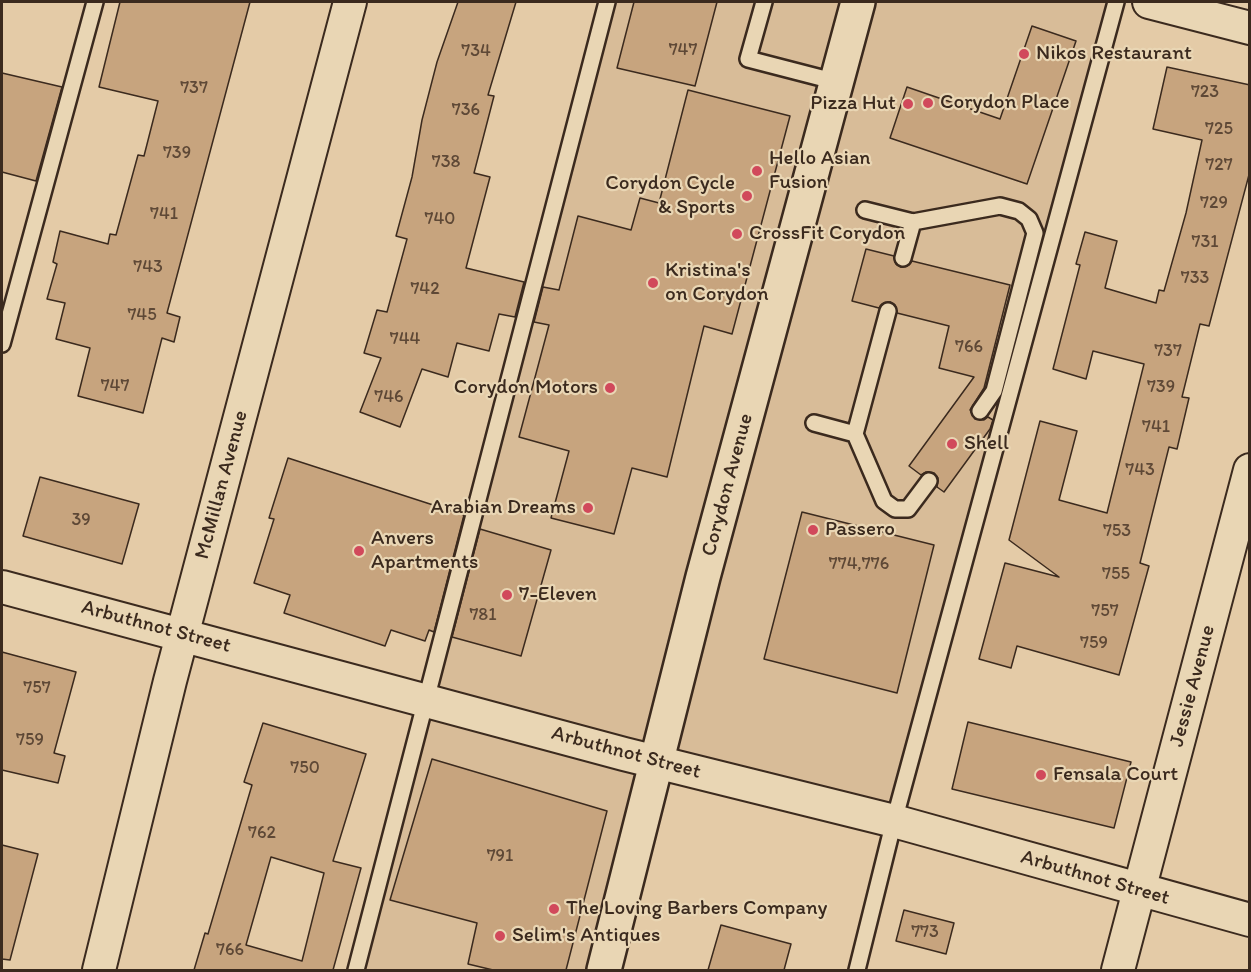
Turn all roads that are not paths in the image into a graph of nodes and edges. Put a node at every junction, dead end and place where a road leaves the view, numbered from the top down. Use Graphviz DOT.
graph roads {
  1 [pos="95,2"];
  2 [pos="350,2"];
  3 [pos="607,2"];
  4 [pos="764,2"];
  5 [pos="858,2"];
  6 [pos="1116,2"];
  7 [pos="1149,2"];
  8 [pos="1250,28"];
  9 [pos="837,82"];
  10 [pos="865,210"];
  11 [pos="913,222"];
  12 [pos="903,258"];
  13 [pos="888,311"];
  14 [pos="2,345"];
  15 [pos="980,411"];
  16 [pos="814,423"];
  17 [pos="855,434"];
  18 [pos="1250,470"];
  19 [pos="929,481"];
  20 [pos="2,587"];
  21 [pos="182,636"];
  22 [pos="427,699"];
  23 [pos="657,762"];
  24 [pos="894,821"];
  25 [pos="1139,891"];
  26 [pos="1250,920"];
  27 [pos="99,970"];
  28 [pos="356,970"];
  29 [pos="604,970"];
  30 [pos="857,970"];
  31 [pos="1118,970"];
  1 -- 14 [label="lane"];
  2 -- 21 [label="street, McMillan Avenue"];
  3 -- 22 [label="lane"];
  4 -- 9 [label="lane"];
  5 -- 9 [label="main road, Corydon Avenue"];
  6 -- 24 [label="lane"];
  7 -- 8 [label="street"];
  9 -- 23 [label="main road, Corydon Avenue"];
  10 -- 11 [label="lane"];
  11 -- 12 [label="lane"];
  11 -- 15 [label="lane"];
  13 -- 17 [label="lane"];
  16 -- 17 [label="lane"];
  17 -- 19 [label="lane"];
  18 -- 25 [label="street, Jessie Avenue"];
  20 -- 21 [label="street, Arbuthnot Street"];
  21 -- 22 [label="street, Arbuthnot Street"];
  21 -- 27 [label="street, McMillan Avenue"];
  22 -- 23 [label="street, Arbuthnot Street"];
  22 -- 28 [label="lane"];
  23 -- 24 [label="street, Arbuthnot Street"];
  23 -- 29 [label="main road, Corydon Avenue"];
  24 -- 25 [label="street, Arbuthnot Street"];
  24 -- 30 [label="lane"];
  25 -- 26 [label="street, Arbuthnot Street"];
  25 -- 31 [label="street, Jessie Avenue"];
}
